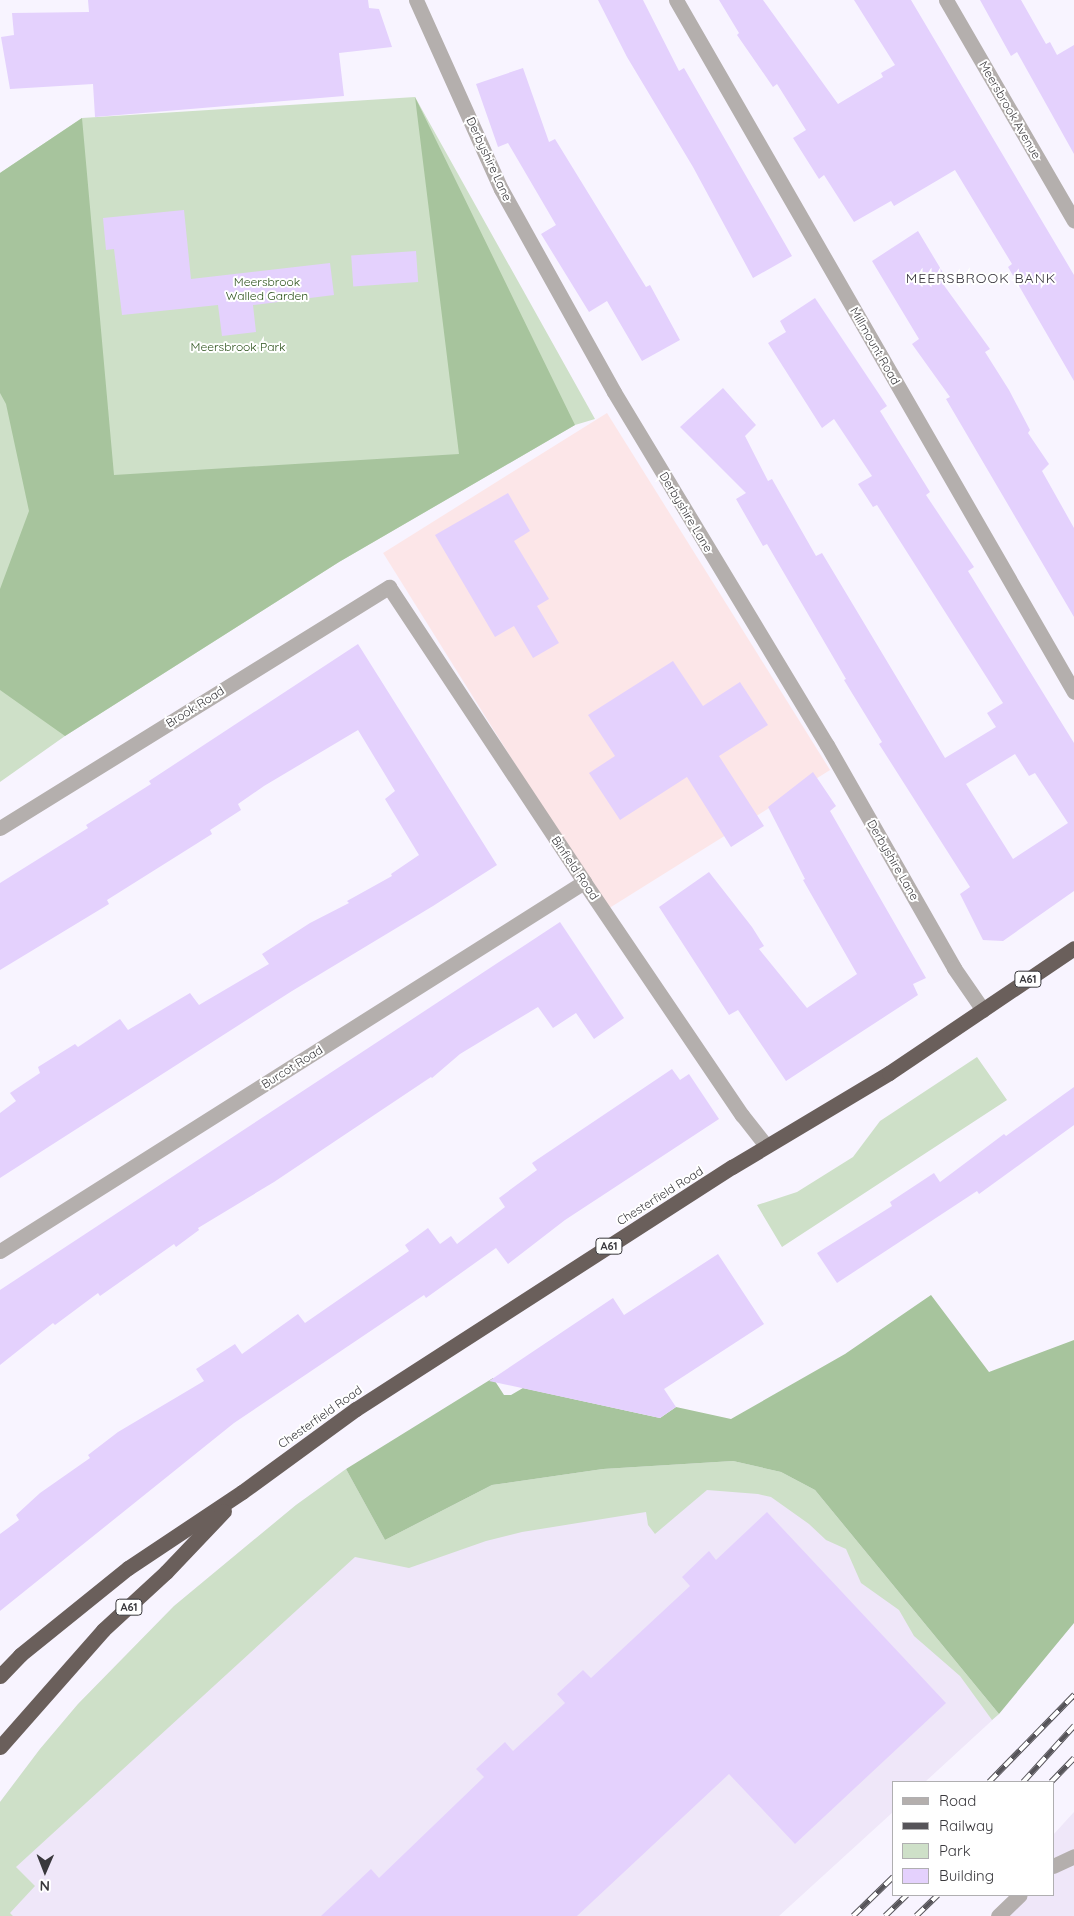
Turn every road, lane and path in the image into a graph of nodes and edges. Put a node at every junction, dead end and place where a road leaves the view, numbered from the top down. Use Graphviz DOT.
graph roads {
  1 [pos="416,0"];
  2 [pos="676,0"];
  3 [pos="946,0"];
  4 [pos="1074,221"];
  5 [pos="389,587"];
  6 [pos="1074,692"];
  7 [pos="0,828"];
  8 [pos="584,882"];
  9 [pos="1074,948"];
  10 [pos="983,1010"];
  11 [pos="766,1146"];
  12 [pos="0,1251"];
  13 [pos="242,1492"];
  14 [pos="0,1676"];
  15 [pos="0,1747"];
  16 [pos="1074,1856"];
  17 [pos="1054,1866"];
  18 [pos="1019,1896"];
  19 [pos="998,1916"];
  1 -- 10 [label="street, Derbyshire Lane"];
  2 -- 6 [label="street, Millmount Road"];
  3 -- 4 [label="street, Meersbrook Avenue"];
  5 -- 7 [label="street, Brook Road"];
  5 -- 8 [label="street, Binfield Road"];
  8 -- 11 [label="street, Binfield Road"];
  8 -- 12 [label="street, Burcot Road"];
  9 -- 10 [label="highway, Chesterfield Road / A61"];
  10 -- 11 [label="highway, Chesterfield Road / A61"];
  11 -- 13 [label="highway, Chesterfield Road / A61"];
  13 -- 14 [label="highway, Chesterfield Road / A61"];
  13 -- 15 [label="highway, Chesterfield Road / A61"];
  16 -- 17 [label="street"];
  18 -- 19 [label="street"];
}
